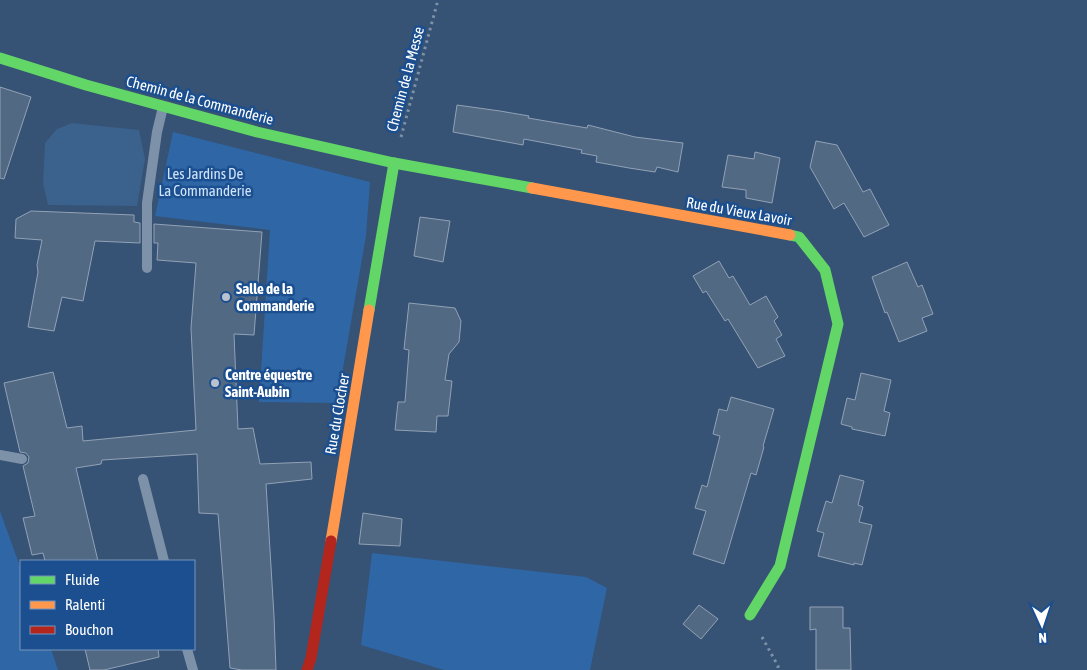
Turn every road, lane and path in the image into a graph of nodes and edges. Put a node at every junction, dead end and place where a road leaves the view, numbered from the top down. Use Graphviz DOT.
graph roads {
  1 [pos="438,0"];
  2 [pos="0,58"];
  3 [pos="163,106"];
  4 [pos="394,163"];
  5 [pos="147,268"];
  6 [pos="0,455"];
  7 [pos="22,459"];
  8 [pos="143,479"];
  9 [pos="164,560"];
  10 [pos="750,615"];
  11 [pos="187,650"];
  12 [pos="193,670"];
  13 [pos="307,670"];
  14 [pos="778,670"];
  1 -- 4 [label="path, Chemin de la Messe"];
  2 -- 3 [label="street, Chemin de la Commanderie"];
  3 -- 4 [label="street, Chemin de la Commanderie"];
  3 -- 5 [label="lane"];
  4 -- 10 [label="street, Rue du Vieux Lavoir"];
  4 -- 13 [label="street, Rue du Clocher"];
  6 -- 7 [label="lane"];
  8 -- 9 [label="lane"];
  10 -- 14 [label="path"];
  11 -- 12 [label="lane"];
}
